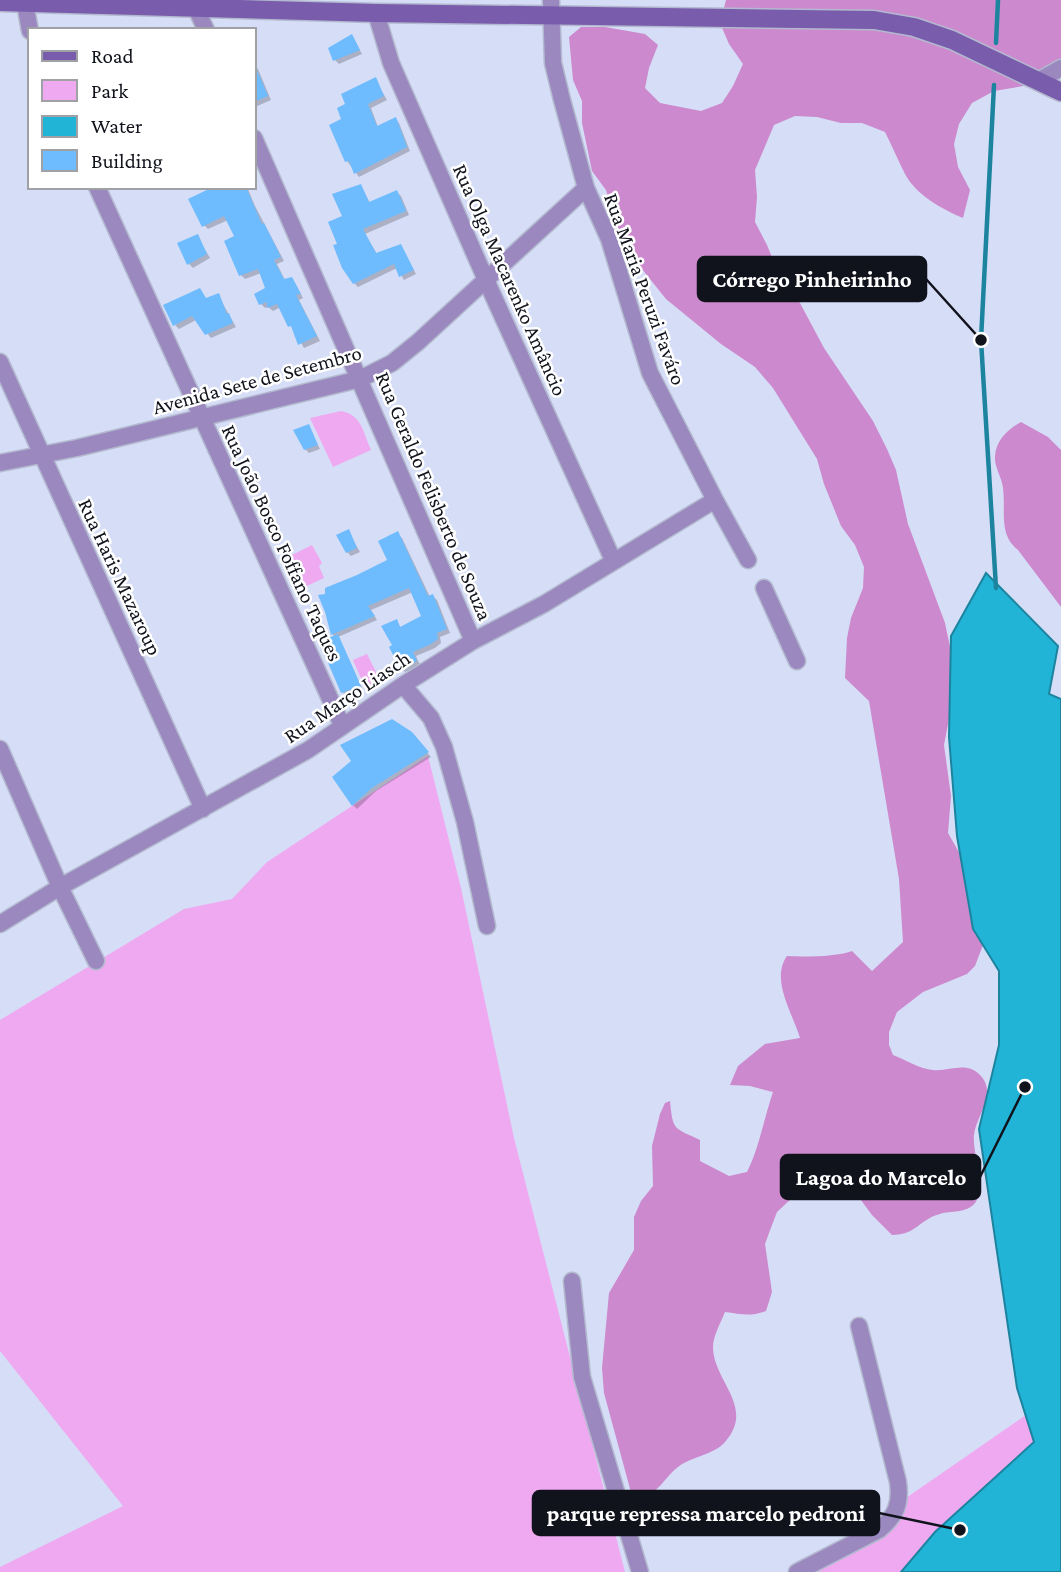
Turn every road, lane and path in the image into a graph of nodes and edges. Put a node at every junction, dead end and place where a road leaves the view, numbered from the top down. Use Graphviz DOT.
graph roads {
  1 [pos="0,2"];
  2 [pos="25,4"];
  3 [pos="195,6"];
  4 [pos="551,8"];
  5 [pos="376,13"];
  6 [pos="29,28"];
  7 [pos="205,28"];
  8 [pos="1061,68"];
  9 [pos="1038,81"];
  10 [pos="1061,92"];
  11 [pos="256,143"];
  12 [pos="586,188"];
  13 [pos="98,189"];
  14 [pos="486,280"];
  15 [pos="0,362"];
  16 [pos="360,379"];
  17 [pos="201,418"];
  18 [pos="41,454"];
  19 [pos="0,463"];
  20 [pos="715,500"];
  21 [pos="748,560"];
  22 [pos="613,561"];
  23 [pos="764,587"];
  24 [pos="473,641"];
  25 [pos="797,661"];
  26 [pos="403,685"];
  27 [pos="342,725"];
  28 [pos="0,749"];
  29 [pos="203,808"];
  30 [pos="60,887"];
  31 [pos="0,924"];
  32 [pos="487,926"];
  33 [pos="96,961"];
  34 [pos="572,1281"];
  35 [pos="859,1326"];
  36 [pos="640,1572"];
  37 [pos="797,1572"];
  1 -- 2 [label="street"];
  2 -- 3 [label="street"];
  2 -- 6 [label="street"];
  3 -- 5 [label="street"];
  3 -- 7 [label="street"];
  4 -- 5 [label="street"];
  4 -- 9 [label="street"];
  4 -- 12 [label="street, Rua Maria Peruzi Faváro"];
  5 -- 14 [label="street, Rua Olga Macarenko Amâncio"];
  8 -- 9 [label="street"];
  9 -- 10 [label="street"];
  11 -- 16 [label="street, Rua Geraldo Felisberto de Souza"];
  12 -- 14 [label="street, Avenida Sete de Setembro"];
  12 -- 20 [label="street, Rua Maria Peruzi Faváro"];
  13 -- 17 [label="street, Rua João Bosco Foffano Taques"];
  14 -- 16 [label="street, Avenida Sete de Setembro"];
  14 -- 22 [label="street, Rua Olga Macarenko Amâncio"];
  15 -- 18 [label="street, Rua Haris Mazaroup"];
  16 -- 17 [label="street, Avenida Sete de Setembro"];
  16 -- 24 [label="street, Rua Geraldo Felisberto de Souza"];
  17 -- 18 [label="street, Avenida Sete de Setembro"];
  17 -- 27 [label="street, Rua João Bosco Foffano Taques"];
  18 -- 19 [label="street, Avenida Sete de Setembro"];
  18 -- 29 [label="street, Rua Haris Mazaroup"];
  20 -- 21 [label="street, Rua Maria Peruzi Faváro"];
  20 -- 22 [label="street, Rua Março Liasch"];
  22 -- 24 [label="street, Rua Março Liasch"];
  23 -- 25 [label="street"];
  24 -- 26 [label="street, Rua Março Liasch"];
  26 -- 27 [label="street, Rua Março Liasch"];
  26 -- 32 [label="street"];
  27 -- 29 [label="street, Rua Março Liasch"];
  28 -- 30 [label="street"];
  29 -- 30 [label="street, Rua Março Liasch"];
  30 -- 31 [label="street, Rua Março Liasch"];
  30 -- 33 [label="street"];
  34 -- 36 [label="street"];
  35 -- 37 [label="street"];
}
